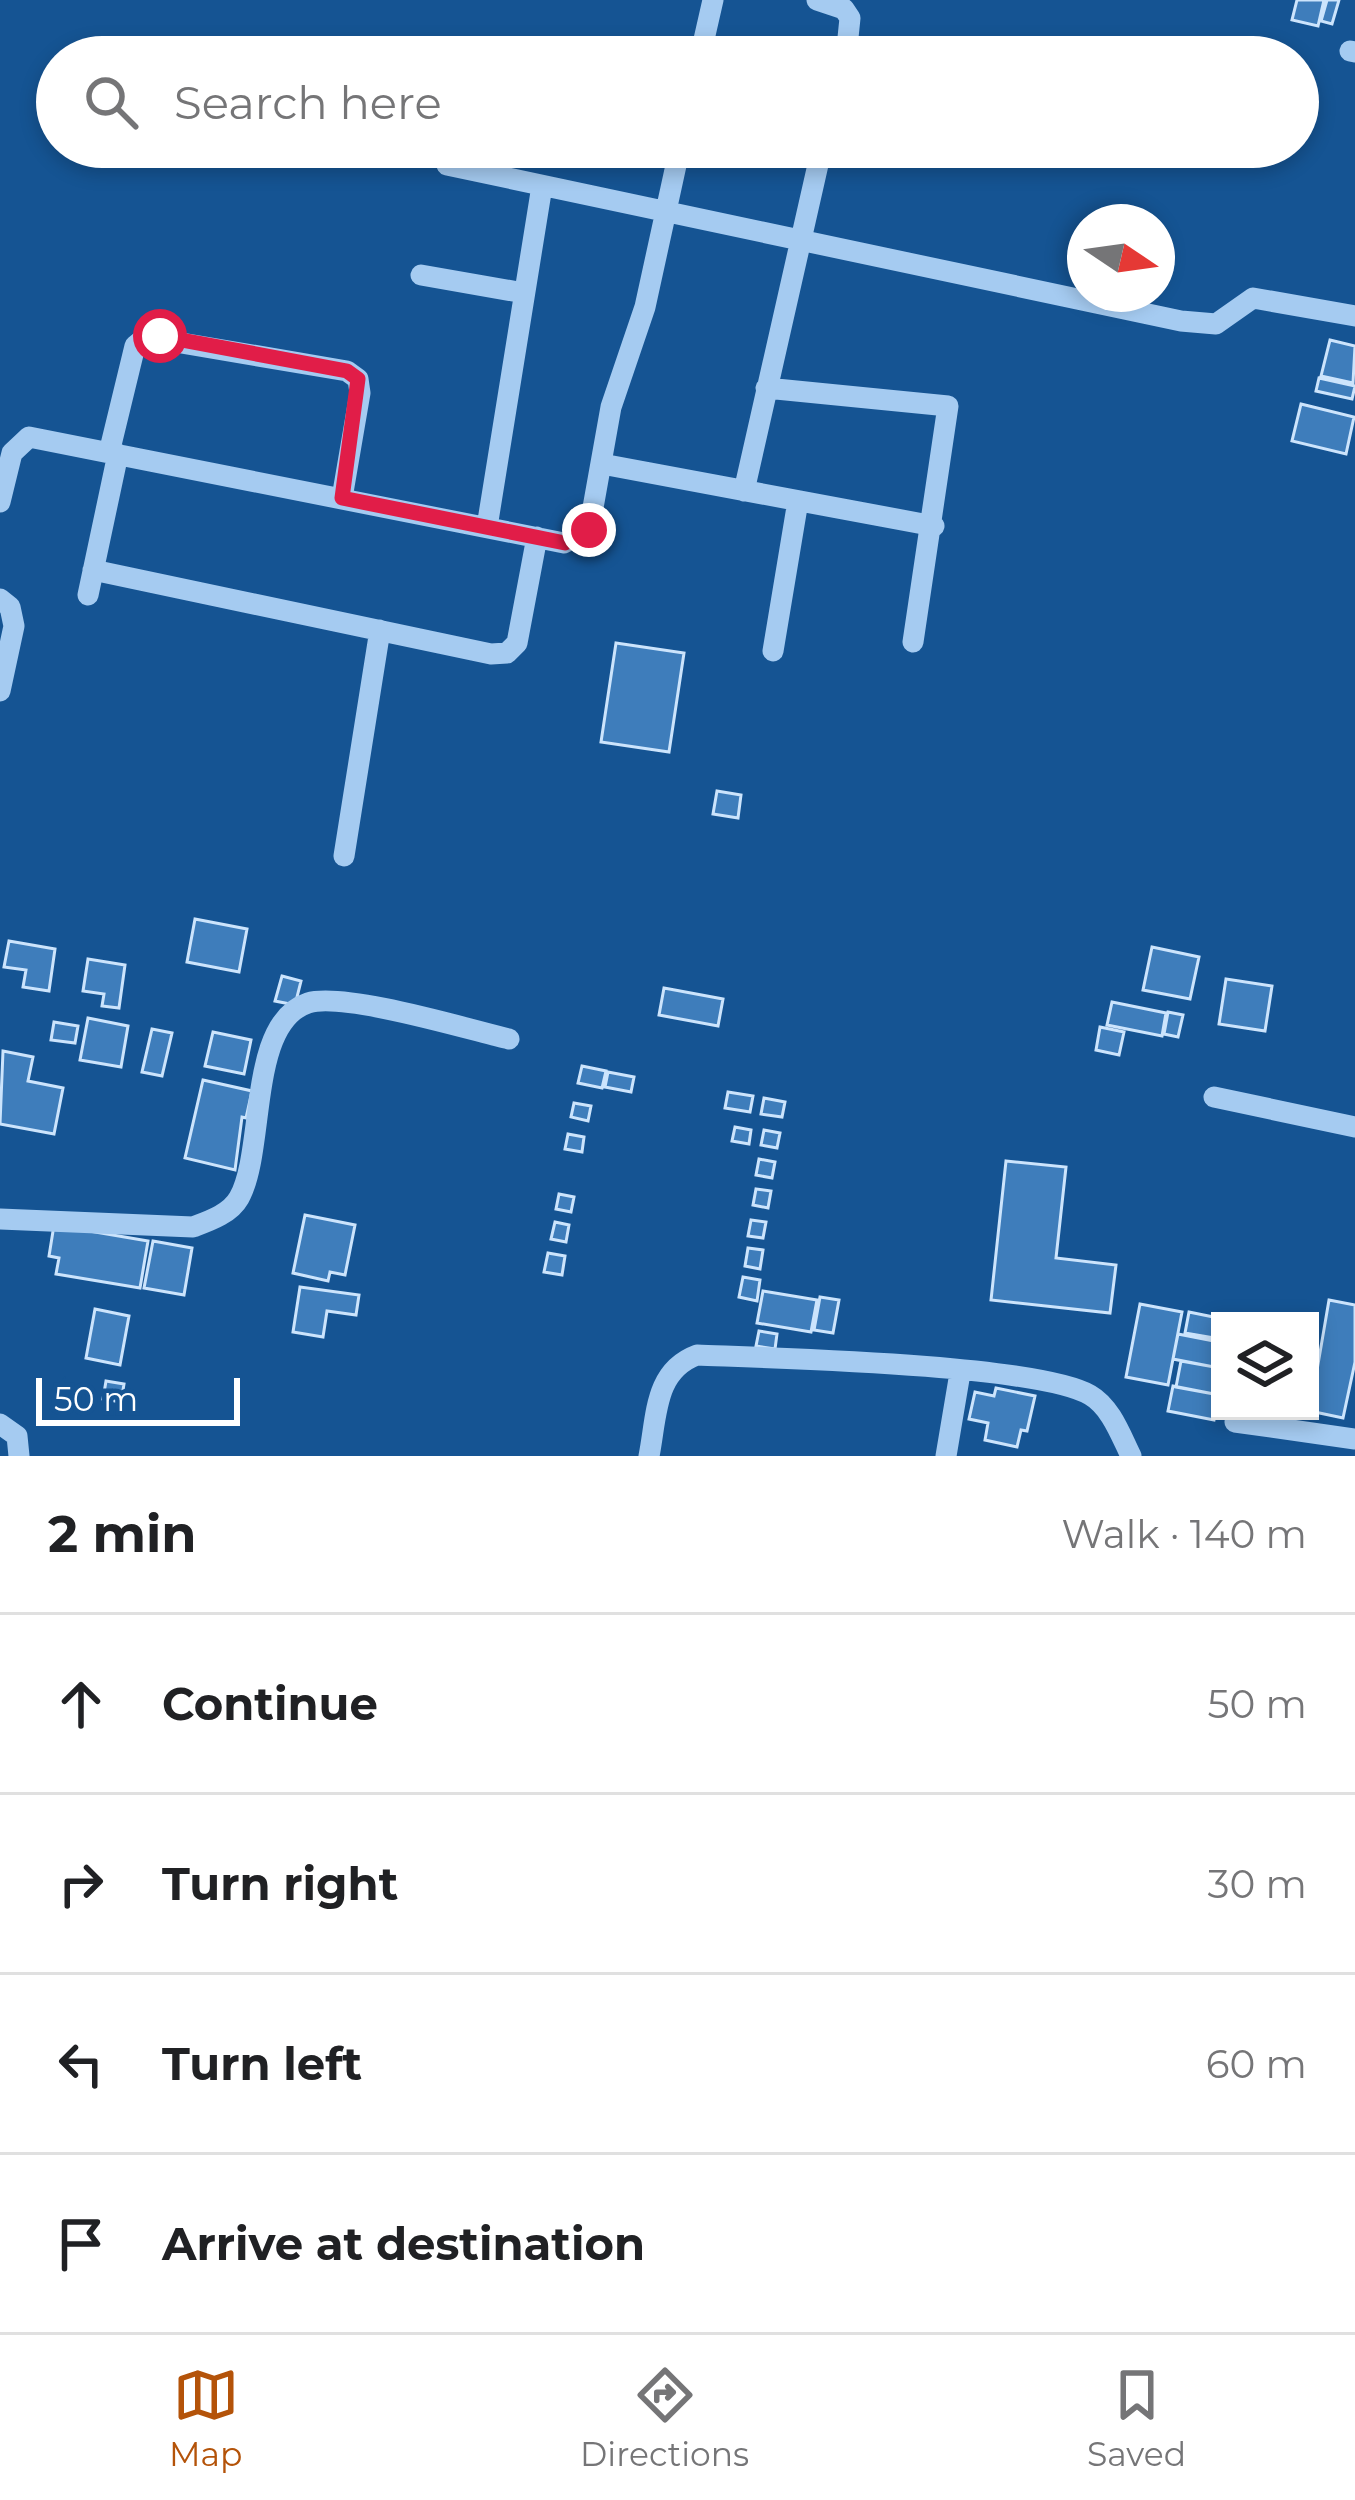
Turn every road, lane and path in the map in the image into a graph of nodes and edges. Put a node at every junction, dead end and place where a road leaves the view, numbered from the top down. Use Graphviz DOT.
graph roads {
  1 [pos="713,0"];
  2 [pos="817,0"];
  3 [pos="705,36"];
  4 [pos="848,36"];
  5 [pos="461,168"];
  6 [pos="675,168"];
  7 [pos="817,168"];
  8 [pos="542,186"];
  9 [pos="666,210"];
  10 [pos="799,236"];
  11 [pos="421,275"];
  12 [pos="524,293"];
  13 [pos="1355,316"];
  14 [pos="766,388"];
  15 [pos="114,453"];
  16 [pos="602,464"];
  17 [pos="744,491"];
  18 [pos="342,498"];
  19 [pos="798,501"];
  20 [pos="0,502"];
  21 [pos="934,526"];
  22 [pos="487,527"];
  23 [pos="537,537"];
  24 [pos="93,571"];
  25 [pos="88,595"];
  26 [pos="0,599"];
  27 [pos="380,631"];
  28 [pos="913,642"];
  29 [pos="773,650"];
  30 [pos="0,691"];
  31 [pos="344,856"];
  32 [pos="509,1039"];
  33 [pos="1214,1097"];
  34 [pos="1355,1127"];
  35 [pos="0,1219"];
  36 [pos="960,1373"];
  37 [pos="1234,1422"];
  38 [pos="0,1424"];
  39 [pos="1355,1438"];
  40 [pos="19,1456"];
  41 [pos="649,1456"];
  42 [pos="946,1456"];
  43 [pos="1131,1456"];
  1 -- 3 [label="street"];
  2 -- 4 [label="street"];
  5 -- 8 [label="street"];
  6 -- 9 [label="street"];
  7 -- 10 [label="street"];
  8 -- 9 [label="street"];
  8 -- 12 [label="street"];
  9 -- 10 [label="street"];
  9 -- 16 [label="street"];
  10 -- 13 [label="street"];
  10 -- 14 [label="street"];
  11 -- 12 [label="street"];
  12 -- 22 [label="street"];
  14 -- 17 [label="street"];
  14 -- 21 [label="street"];
  15 -- 18 [label="street"];
  15 -- 18 [label="street"];
  15 -- 20 [label="street"];
  15 -- 24 [label="street"];
  16 -- 17 [label="street"];
  16 -- 23 [label="street"];
  17 -- 19 [label="street"];
  18 -- 22 [label="street"];
  19 -- 21 [label="street"];
  19 -- 29 [label="street"];
  21 -- 28 [label="street"];
  22 -- 23 [label="street"];
  23 -- 27 [label="street"];
  24 -- 25 [label="street"];
  24 -- 27 [label="street"];
  26 -- 30 [label="street"];
  27 -- 31 [label="street"];
  32 -- 35 [label="street"];
  33 -- 34 [label="street"];
  36 -- 41 [label="street"];
  36 -- 42 [label="street"];
  36 -- 43 [label="street"];
  37 -- 39 [label="street"];
  38 -- 40 [label="street"];
}
